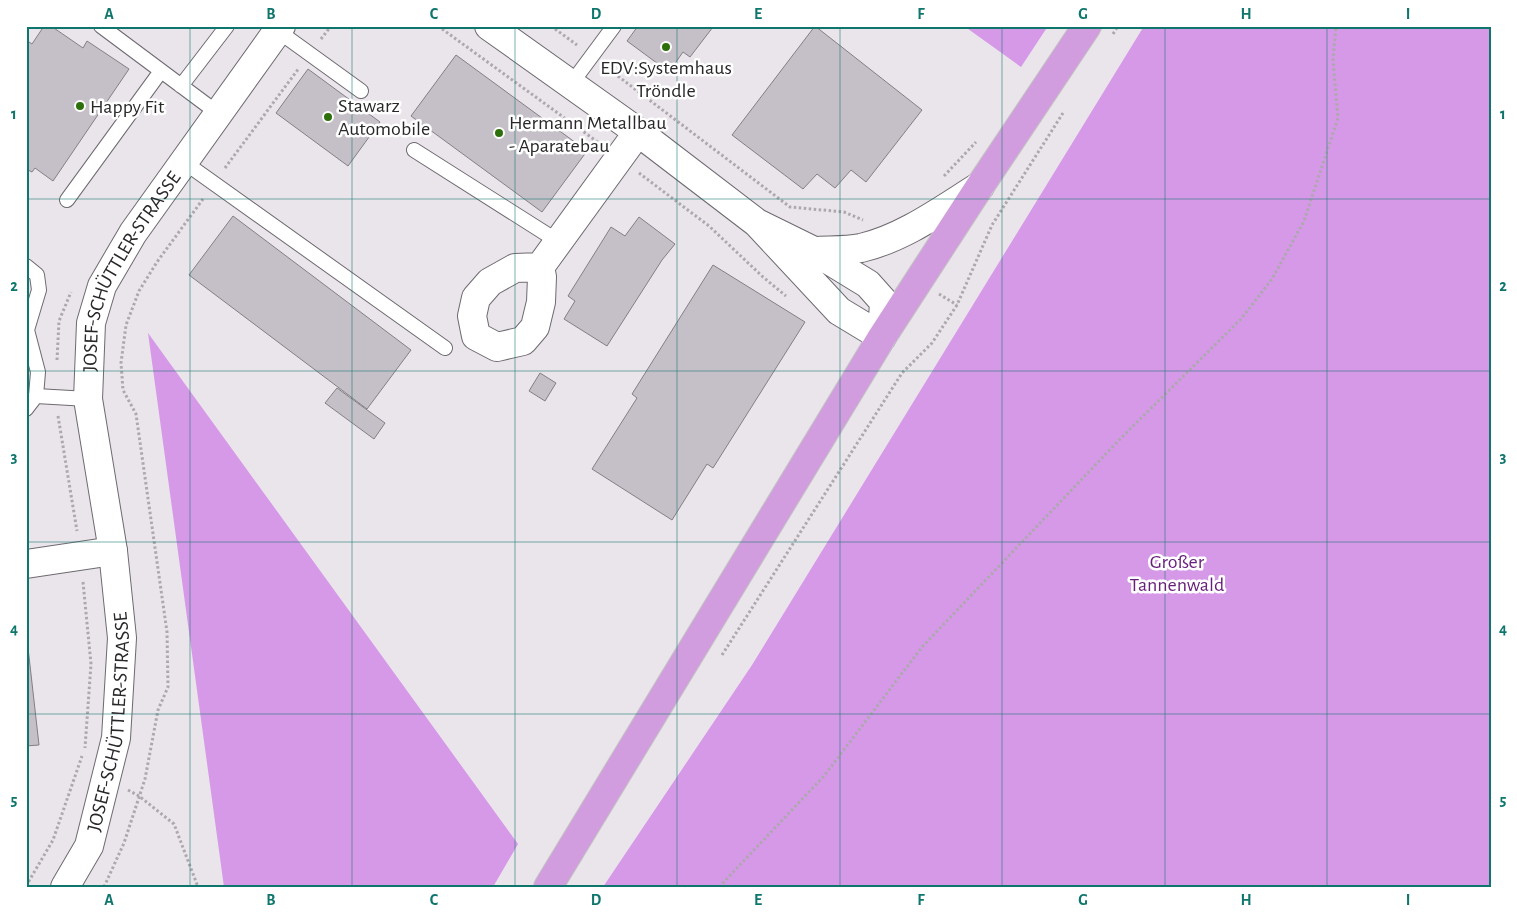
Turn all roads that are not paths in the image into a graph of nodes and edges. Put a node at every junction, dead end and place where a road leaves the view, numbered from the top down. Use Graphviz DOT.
graph roads {
  1 [pos="101,26"];
  2 [pos="226,26"];
  3 [pos="489,26"];
  4 [pos="614,26"];
  5 [pos="1087,26"];
  6 [pos="279,29"];
  7 [pos="161,71"];
  8 [pos="570,84"];
  9 [pos="181,86"];
  10 [pos="361,91"];
  11 [pos="219,114"];
  12 [pos="638,132"];
  13 [pos="414,150"];
  14 [pos="184,162"];
  15 [pos="980,186"];
  16 [pos="67,200"];
  17 [pos="757,223"];
  18 [pos="558,242"];
  19 [pos="814,251"];
  20 [pos="26,266"];
  21 [pos="540,267"];
  22 [pos="882,337"];
  23 [pos="445,348"];
  24 [pos="36,396"];
  25 [pos="88,399"];
  26 [pos="26,409"];
  27 [pos="113,551"];
  28 [pos="26,564"];
  29 [pos="64,887"];
  30 [pos="548,887"];
  1 -- 7 [label="lane"];
  2 -- 9 [label="lane"];
  3 -- 8 [label="street"];
  4 -- 8 [label="lane"];
  5 -- 15 [label="main road"];
  6 -- 10 [label="lane"];
  6 -- 11 [label="street, JOSEF-SCHÜTTLER-STRASSE"];
  7 -- 9 [label="lane"];
  7 -- 16 [label="lane"];
  8 -- 12 [label="street"];
  9 -- 11 [label="lane"];
  11 -- 14 [label="street, JOSEF-SCHÜTTLER-STRASSE"];
  12 -- 17 [label="street"];
  12 -- 18 [label="street"];
  13 -- 18 [label="lane"];
  14 -- 23 [label="lane"];
  14 -- 25 [label="street, JOSEF-SCHÜTTLER-STRASSE"];
  15 -- 19 [label="street"];
  15 -- 22 [label="main road"];
  17 -- 19 [label="street"];
  17 -- 22 [label="street"];
  18 -- 21 [label="street"];
  19 -- 22 [label="street"];
  20 -- 24 [label="lane"];
  22 -- 30 [label="main road"];
  24 -- 25 [label="lane"];
  24 -- 26 [label="lane"];
  25 -- 27 [label="street, JOSEF-SCHÜTTLER-STRASSE"];
  27 -- 28 [label="street"];
  27 -- 29 [label="street, JOSEF-SCHÜTTLER-STRASSE"];
}
